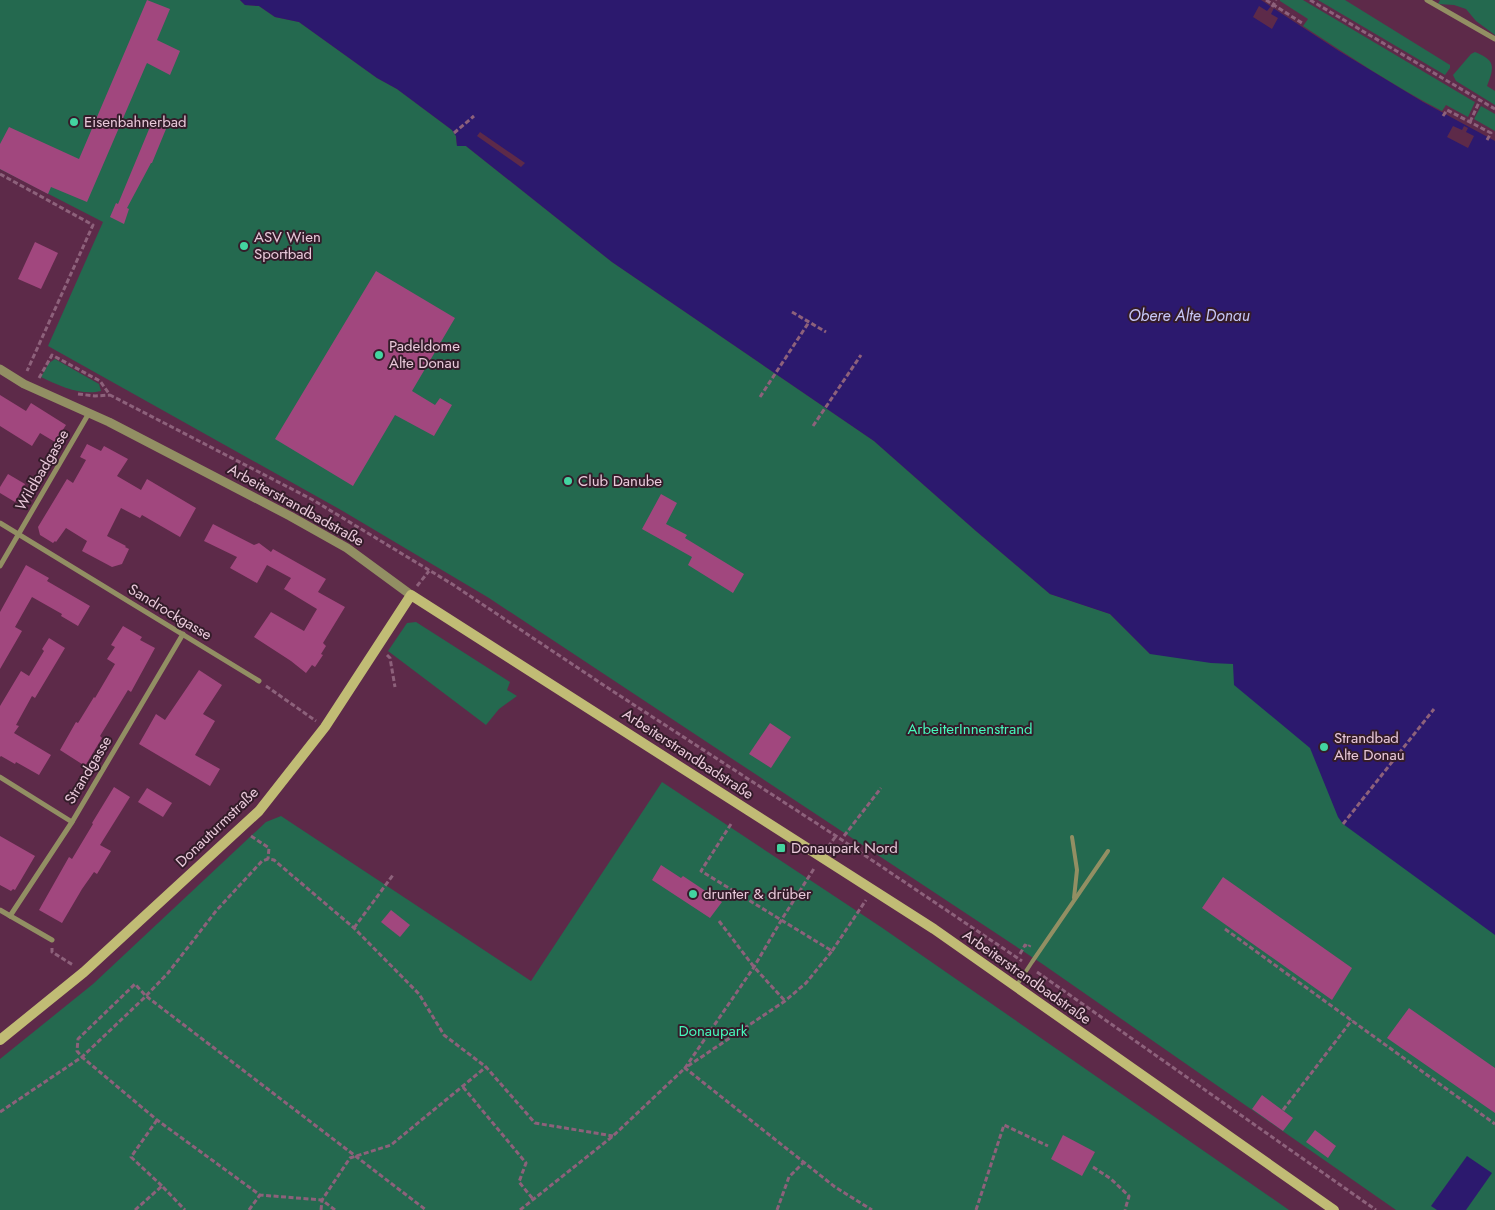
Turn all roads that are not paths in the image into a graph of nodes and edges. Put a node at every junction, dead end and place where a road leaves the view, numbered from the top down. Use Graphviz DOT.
graph roads {
  1 [pos="1427,0"];
  2 [pos="1495,39"];
  3 [pos="0,369"];
  4 [pos="89,413"];
  5 [pos="0,523"];
  6 [pos="19,535"];
  7 [pos="0,566"];
  8 [pos="411,595"];
  9 [pos="183,634"];
  10 [pos="259,681"];
  11 [pos="0,777"];
  12 [pos="72,822"];
  13 [pos="1072,837"];
  14 [pos="1108,851"];
  15 [pos="1074,900"];
  16 [pos="0,910"];
  17 [pos="10,916"];
  18 [pos="52,940"];
  19 [pos="1016,987"];
  20 [pos="0,1040"];
  21 [pos="1334,1210"];
  1 -- 2 [label="street"];
  3 -- 4 [label="street, Arbeiterstrandbadstraße"];
  4 -- 6 [label="street, Wildbadgasse"];
  4 -- 8 [label="street, Arbeiterstrandbadstraße"];
  5 -- 6 [label="street, Sandrockgasse"];
  6 -- 7 [label="street, Wildbadgasse"];
  6 -- 9 [label="street, Sandrockgasse"];
  8 -- 19 [label="main road, Arbeiterstrandbadstraße"];
  8 -- 20 [label="main road, Donauturmstraße"];
  9 -- 10 [label="street, Sandrockgasse"];
  9 -- 12 [label="street, Strandgasse"];
  11 -- 12 [label="street"];
  12 -- 17 [label="street, Strandgasse"];
  13 -- 15 [label="lane"];
  14 -- 15 [label="lane"];
  15 -- 19 [label="lane"];
  16 -- 17 [label="street"];
  17 -- 18 [label="street"];
  19 -- 21 [label="main road, Arbeiterstrandbadstraße"];
}
